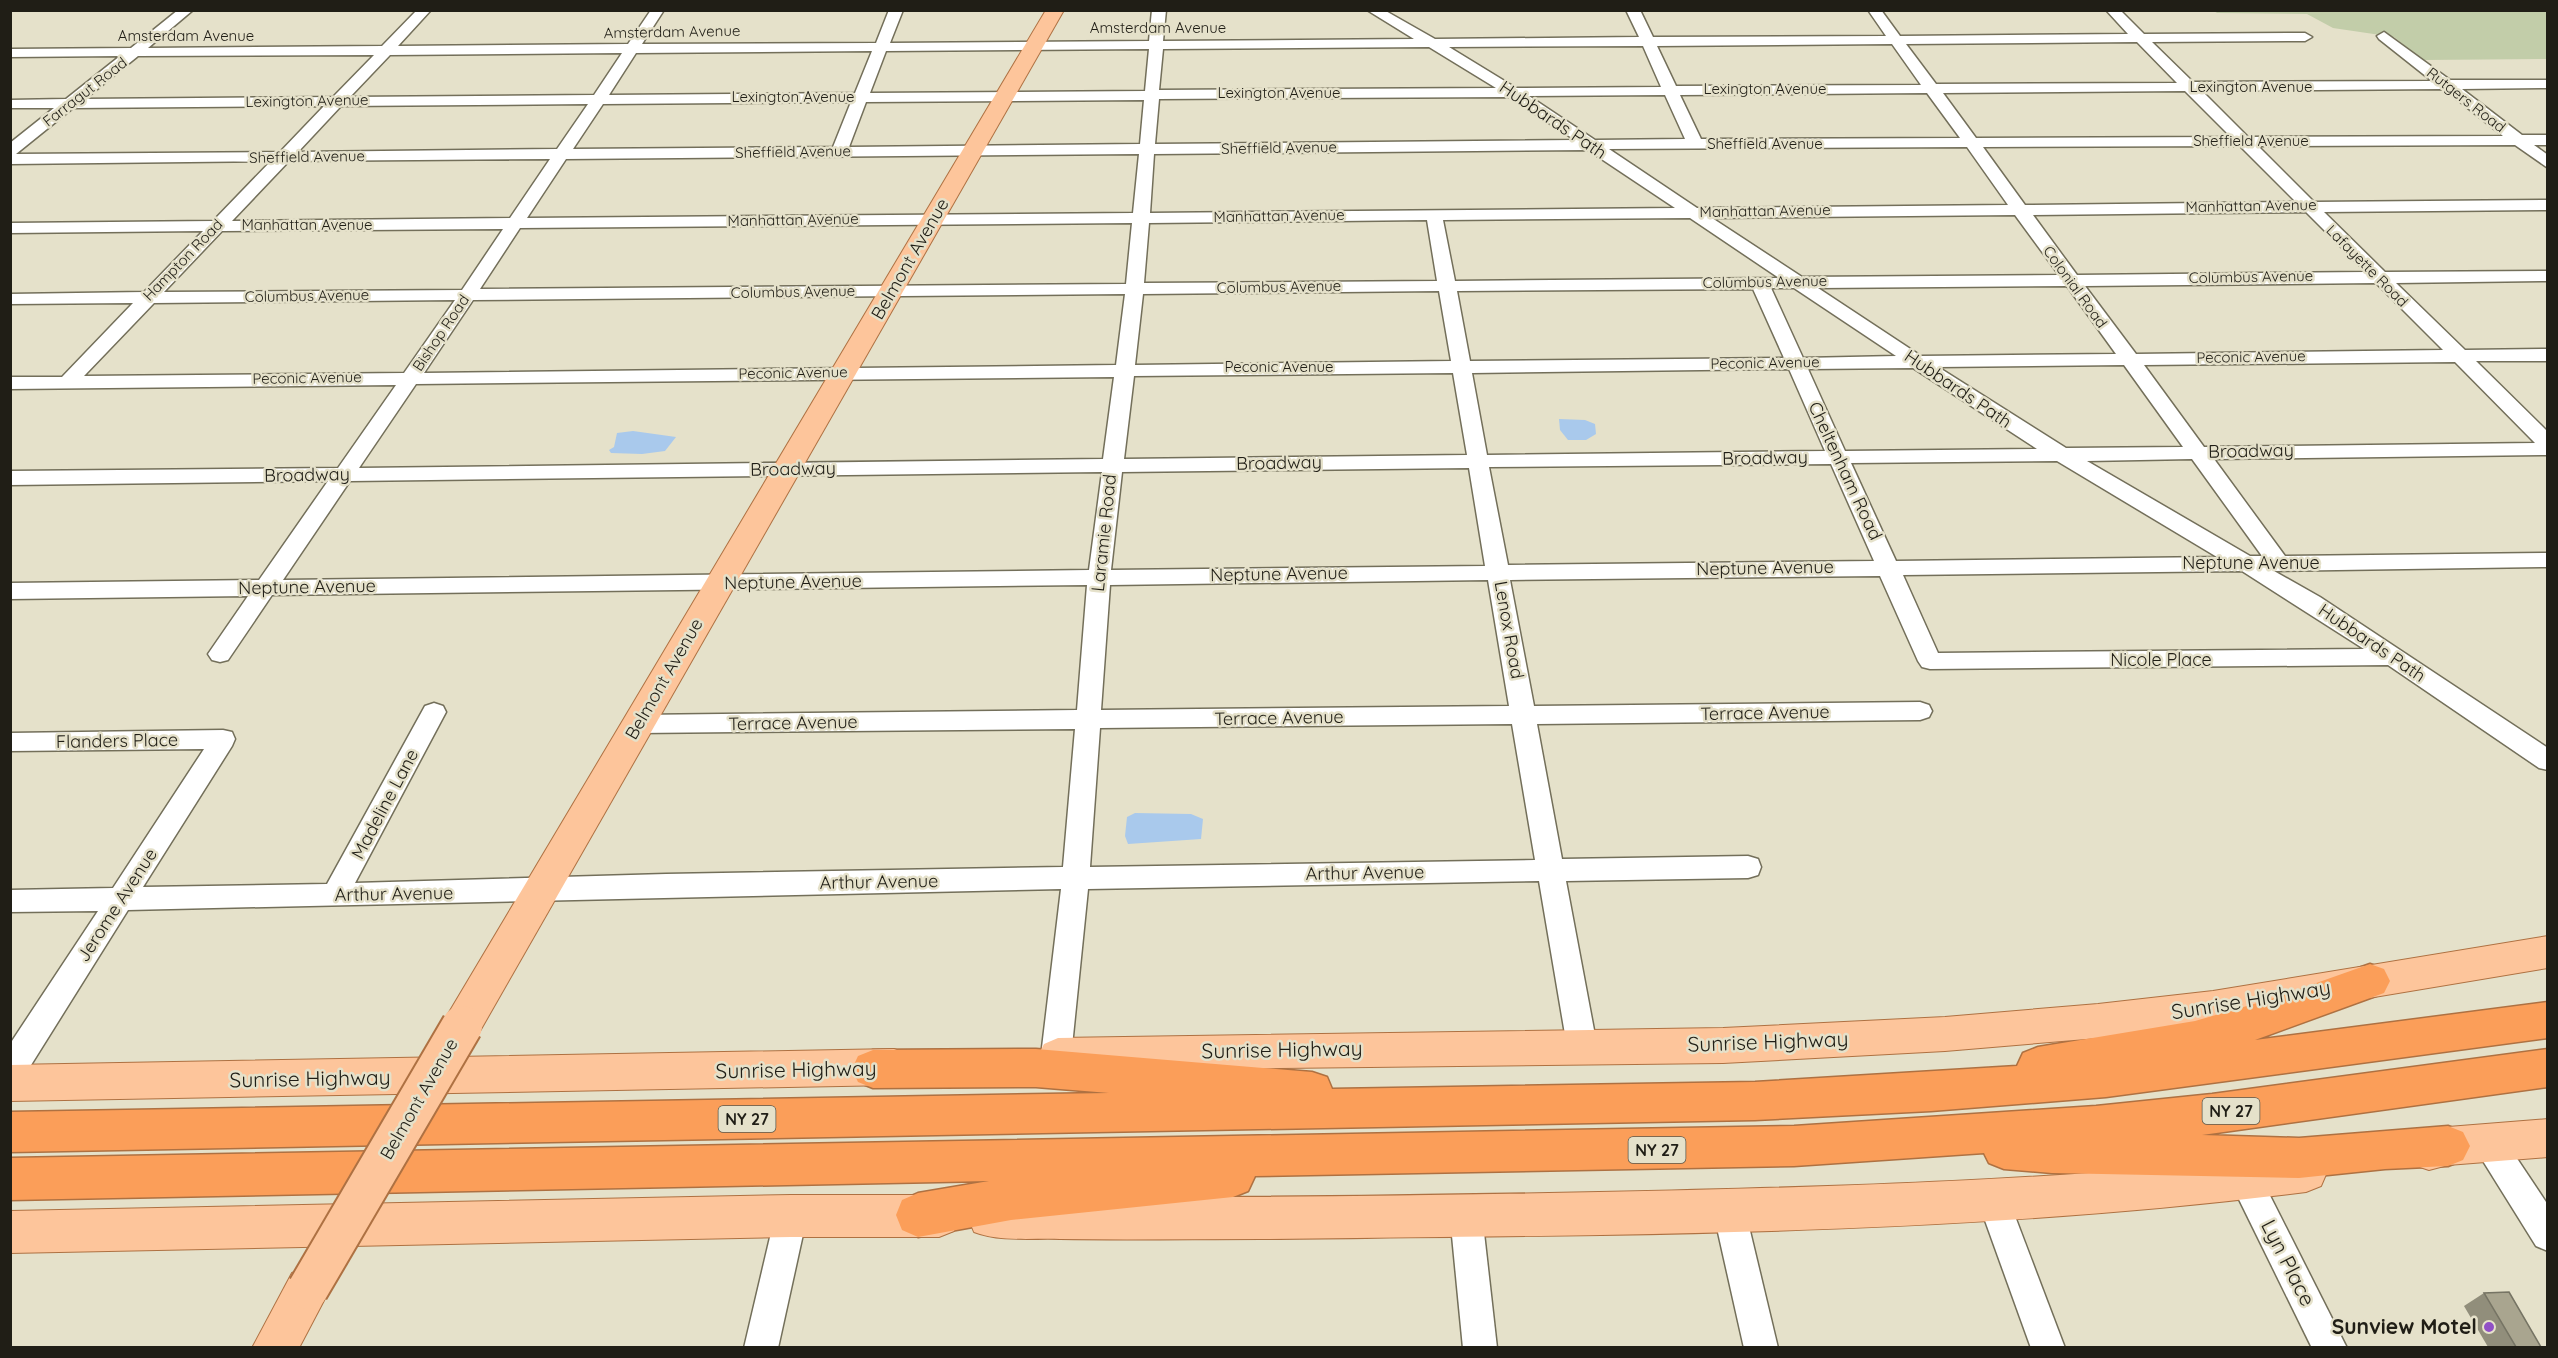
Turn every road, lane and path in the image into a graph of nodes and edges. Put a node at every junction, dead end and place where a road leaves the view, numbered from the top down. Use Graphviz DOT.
graph roads {
  1 [pos="187,10"];
  2 [pos="425,10"];
  3 [pos="658,10"];
  4 [pos="896,10"];
  5 [pos="1055,10"];
  6 [pos="1159,10"];
  7 [pos="1373,10"];
  8 [pos="1633,10"];
  9 [pos="1874,10"];
  10 [pos="2112,10"];
  11 [pos="2384,36"];
  12 [pos="2305,37"];
  13 [pos="2139,38"];
  14 [pos="1895,40"];
  15 [pos="1647,41"];
  16 [pos="1431,43"];
  17 [pos="1156,44"];
  18 [pos="1035,45"];
  19 [pos="882,46"];
  20 [pos="632,48"];
  21 [pos="134,52"];
  22 [pos="384,52"];
  23 [pos="10,53"];
  24 [pos="2547,84"];
  25 [pos="2447,85"];
  26 [pos="2189,87"];
  27 [pos="1931,88"];
  28 [pos="1670,90"];
  29 [pos="1511,91"];
  30 [pos="1150,94"];
  31 [pos="1005,95"];
  32 [pos="862,97"];
  33 [pos="598,99"];
  34 [pos="336,100"];
  35 [pos="70,103"];
  36 [pos="10,104"];
  37 [pos="2242,140"];
  38 [pos="2517,140"];
  39 [pos="2547,140"];
  40 [pos="1969,142"];
  41 [pos="1695,144"];
  42 [pos="1590,145"];
  43 [pos="1146,149"];
  44 [pos="973,150"];
  45 [pos="10,151"];
  46 [pos="839,151"];
  47 [pos="561,154"];
  48 [pos="281,157"];
  49 [pos="10,159"];
  50 [pos="2547,163"];
  51 [pos="2547,205"];
  52 [pos="2306,206"];
  53 [pos="2018,209"];
  54 [pos="1691,212"];
  55 [pos="1434,214"];
  56 [pos="1139,217"];
  57 [pos="933,219"];
  58 [pos="514,223"];
  59 [pos="216,226"];
  60 [pos="10,228"];
  61 [pos="2378,276"];
  62 [pos="2547,276"];
  63 [pos="2069,279"];
  64 [pos="1798,281"];
  65 [pos="1759,282"];
  66 [pos="1447,285"];
  67 [pos="1135,288"];
  68 [pos="892,291"];
  69 [pos="468,294"];
  70 [pos="147,298"];
  71 [pos="10,299"];
  72 [pos="2458,355"];
  73 [pos="2547,355"];
  74 [pos="2127,358"];
  75 [pos="1916,361"];
  76 [pos="1795,362"];
  77 [pos="1461,366"];
  78 [pos="1124,369"];
  79 [pos="843,373"];
  80 [pos="412,377"];
  81 [pos="68,382"];
  82 [pos="10,383"];
  83 [pos="2547,444"];
  84 [pos="2547,449"];
  85 [pos="2196,452"];
  86 [pos="2059,454"];
  87 [pos="1837,457"];
  88 [pos="1478,461"];
  89 [pos="1112,465"];
  90 [pos="787,469"];
  91 [pos="345,474"];
  92 [pos="10,478"];
  93 [pos="2547,560"];
  94 [pos="2242,562"];
  95 [pos="2279,563"];
  96 [pos="1888,566"];
  97 [pos="1499,571"];
  98 [pos="1100,577"];
  99 [pos="721,583"];
  100 [pos="267,587"];
  101 [pos="10,591"];
  102 [pos="220,654"];
  103 [pos="2393,657"];
  104 [pos="1930,661"];
  105 [pos="1920,711"];
  106 [pos="434,712"];
  107 [pos="1524,715"];
  108 [pos="1087,720"];
  109 [pos="638,724"];
  110 [pos="223,739"];
  111 [pos="10,742"];
  112 [pos="2547,761"];
  113 [pos="1748,867"];
  114 [pos="1552,870"];
  115 [pos="1076,878"];
  116 [pos="542,889"];
  117 [pos="335,896"];
  118 [pos="121,899"];
  119 [pos="10,901"];
  120 [pos="2547,952"];
  121 [pos="2370,981"];
  122 [pos="2547,1020"];
  123 [pos="1582,1046"];
  124 [pos="1056,1056"];
  125 [pos="2547,1068"];
  126 [pos="873,1069"];
  127 [pos="10,1071"];
  128 [pos="10,1083"];
  129 [pos="1931,1092"];
  130 [pos="1484,1106"];
  131 [pos="10,1132"];
  132 [pos="2547,1138"];
  133 [pos="1913,1140"];
  134 [pos="2469,1145"];
  135 [pos="1402,1155"];
  136 [pos="10,1179"];
  137 [pos="2245,1179"];
  138 [pos="1994,1201"];
  139 [pos="1729,1210"];
  140 [pos="918,1215"];
  141 [pos="1466,1215"];
  142 [pos="791,1216"];
  143 [pos="10,1232"];
  144 [pos="2547,1234"];
  145 [pos="274,1347"];
  146 [pos="761,1347"];
  147 [pos="1480,1347"];
  148 [pos="1761,1347"];
  149 [pos="2048,1347"];
  150 [pos="2330,1347"];
  1 -- 21 [label="street, Farragut Road"];
  2 -- 22 [label="street, Hampton Road"];
  3 -- 20 [label="street, Bishop Road"];
  4 -- 19 [label="street"];
  5 -- 18 [label="main road, Belmont Avenue"];
  6 -- 17 [label="street, Laramie Road"];
  7 -- 16 [label="street, Hubbards Path"];
  8 -- 15 [label="street"];
  9 -- 14 [label="street, Colonial Road"];
  10 -- 13 [label="street, Lafayette Road"];
  11 -- 25 [label="street, Rutgers Road"];
  12 -- 13 [label="street, Amsterdam Avenue"];
  13 -- 14 [label="street, Amsterdam Avenue"];
  13 -- 26 [label="street, Lafayette Road"];
  14 -- 15 [label="street, Amsterdam Avenue"];
  14 -- 27 [label="street, Colonial Road"];
  15 -- 16 [label="street, Amsterdam Avenue"];
  15 -- 28 [label="street"];
  16 -- 17 [label="street, Amsterdam Avenue"];
  16 -- 29 [label="street, Hubbards Path"];
  17 -- 18 [label="street, Amsterdam Avenue"];
  17 -- 30 [label="street, Laramie Road"];
  18 -- 19 [label="street, Amsterdam Avenue"];
  18 -- 31 [label="main road, Belmont Avenue"];
  19 -- 20 [label="street, Amsterdam Avenue"];
  19 -- 32 [label="street"];
  20 -- 22 [label="street, Amsterdam Avenue"];
  20 -- 33 [label="street, Bishop Road"];
  21 -- 22 [label="street, Amsterdam Avenue"];
  21 -- 23 [label="street, Amsterdam Avenue"];
  21 -- 35 [label="street, Farragut Road"];
  22 -- 34 [label="street, Hampton Road"];
  24 -- 25 [label="street, Lexington Avenue"];
  25 -- 26 [label="street, Lexington Avenue"];
  25 -- 38 [label="street, Rutgers Road"];
  26 -- 27 [label="street, Lexington Avenue"];
  26 -- 37 [label="street, Lafayette Road"];
  27 -- 28 [label="street, Lexington Avenue"];
  27 -- 40 [label="street, Colonial Road"];
  28 -- 29 [label="street, Lexington Avenue"];
  28 -- 41 [label="street"];
  29 -- 30 [label="street, Lexington Avenue"];
  29 -- 42 [label="street, Hubbards Path"];
  30 -- 31 [label="street, Lexington Avenue"];
  30 -- 43 [label="street, Laramie Road"];
  31 -- 32 [label="street, Lexington Avenue"];
  31 -- 44 [label="main road, Belmont Avenue"];
  32 -- 33 [label="street, Lexington Avenue"];
  32 -- 46 [label="street"];
  33 -- 34 [label="street, Lexington Avenue"];
  33 -- 47 [label="street, Bishop Road"];
  34 -- 35 [label="street, Lexington Avenue"];
  34 -- 48 [label="street, Hampton Road"];
  35 -- 36 [label="street, Lexington Avenue"];
  35 -- 45 [label="street, Farragut Road"];
  37 -- 38 [label="street, Sheffield Avenue"];
  37 -- 40 [label="street, Sheffield Avenue"];
  37 -- 52 [label="street, Lafayette Road"];
  38 -- 39 [label="street, Sheffield Avenue"];
  38 -- 50 [label="street, Rutgers Road"];
  40 -- 41 [label="street, Sheffield Avenue"];
  40 -- 53 [label="street, Colonial Road"];
  41 -- 42 [label="street, Sheffield Avenue"];
  42 -- 43 [label="street, Sheffield Avenue"];
  42 -- 54 [label="street, Hubbards Path"];
  43 -- 44 [label="street, Sheffield Avenue"];
  43 -- 56 [label="street, Laramie Road"];
  44 -- 46 [label="street, Sheffield Avenue"];
  44 -- 57 [label="main road, Belmont Avenue"];
  46 -- 47 [label="street, Sheffield Avenue"];
  47 -- 48 [label="street, Sheffield Avenue"];
  47 -- 58 [label="street, Bishop Road"];
  48 -- 49 [label="street, Sheffield Avenue"];
  48 -- 59 [label="street, Hampton Road"];
  51 -- 52 [label="street, Manhattan Avenue"];
  52 -- 53 [label="street, Manhattan Avenue"];
  52 -- 61 [label="street, Lafayette Road"];
  53 -- 54 [label="street, Manhattan Avenue"];
  53 -- 63 [label="street, Colonial Road"];
  54 -- 55 [label="street, Manhattan Avenue"];
  54 -- 64 [label="street, Hubbards Path"];
  55 -- 56 [label="street, Manhattan Avenue"];
  55 -- 66 [label="street, Lenox Road"];
  56 -- 57 [label="street, Manhattan Avenue"];
  56 -- 67 [label="street, Laramie Road"];
  57 -- 58 [label="street, Manhattan Avenue"];
  57 -- 68 [label="main road, Belmont Avenue"];
  58 -- 59 [label="street, Manhattan Avenue"];
  58 -- 69 [label="street, Bishop Road"];
  59 -- 60 [label="street, Manhattan Avenue"];
  59 -- 70 [label="street, Hampton Road"];
  61 -- 62 [label="street, Columbus Avenue"];
  61 -- 63 [label="street, Columbus Avenue"];
  61 -- 72 [label="street, Lafayette Road"];
  63 -- 64 [label="street, Columbus Avenue"];
  63 -- 74 [label="street, Colonial Road"];
  64 -- 65 [label="street, Columbus Avenue"];
  64 -- 75 [label="street, Hubbards Path"];
  65 -- 66 [label="street, Columbus Avenue"];
  65 -- 76 [label="street, Cheltenham Road"];
  66 -- 67 [label="street, Columbus Avenue"];
  66 -- 77 [label="street, Lenox Road"];
  67 -- 68 [label="street, Columbus Avenue"];
  67 -- 78 [label="street, Laramie Road"];
  68 -- 69 [label="street, Columbus Avenue"];
  68 -- 79 [label="main road, Belmont Avenue"];
  69 -- 70 [label="street, Columbus Avenue"];
  69 -- 80 [label="street, Bishop Road"];
  70 -- 71 [label="street, Columbus Avenue"];
  70 -- 81 [label="street, Hampton Road"];
  72 -- 73 [label="street, Peconic Avenue"];
  72 -- 74 [label="street, Peconic Avenue"];
  72 -- 83 [label="street, Lafayette Road"];
  74 -- 75 [label="street, Peconic Avenue"];
  74 -- 85 [label="street, Colonial Road"];
  75 -- 76 [label="street, Peconic Avenue"];
  75 -- 86 [label="street, Hubbards Path"];
  76 -- 77 [label="street, Peconic Avenue"];
  76 -- 87 [label="street, Cheltenham Road"];
  77 -- 78 [label="street, Peconic Avenue"];
  77 -- 88 [label="street, Lenox Road"];
  78 -- 79 [label="street, Peconic Avenue"];
  78 -- 89 [label="street, Laramie Road"];
  79 -- 80 [label="street, Peconic Avenue"];
  79 -- 90 [label="main road, Belmont Avenue"];
  80 -- 81 [label="street, Peconic Avenue"];
  80 -- 91 [label="street, Bishop Road"];
  81 -- 82 [label="street, Peconic Avenue"];
  84 -- 85 [label="street, Broadway"];
  85 -- 86 [label="street, Broadway"];
  85 -- 95 [label="street, Colonial Road"];
  86 -- 87 [label="street, Broadway"];
  86 -- 94 [label="street, Hubbards Path"];
  87 -- 88 [label="street, Broadway"];
  87 -- 96 [label="street, Cheltenham Road"];
  88 -- 89 [label="street, Broadway"];
  88 -- 97 [label="street, Lenox Road"];
  89 -- 90 [label="street, Broadway"];
  89 -- 98 [label="street, Laramie Road"];
  90 -- 91 [label="street, Broadway"];
  90 -- 99 [label="main road, Belmont Avenue"];
  91 -- 92 [label="street, Broadway"];
  91 -- 100 [label="street, Bishop Road"];
  93 -- 95 [label="street, Neptune Avenue"];
  94 -- 95 [label="street, Neptune Avenue"];
  94 -- 96 [label="street, Neptune Avenue"];
  94 -- 103 [label="street, Hubbards Path"];
  96 -- 97 [label="street, Neptune Avenue"];
  96 -- 104 [label="street, Cheltenham Road"];
  97 -- 98 [label="street, Neptune Avenue"];
  97 -- 107 [label="street, Lenox Road"];
  98 -- 99 [label="street, Neptune Avenue"];
  98 -- 108 [label="street, Laramie Road"];
  99 -- 100 [label="street, Neptune Avenue"];
  99 -- 109 [label="main road, Belmont Avenue"];
  100 -- 101 [label="street, Neptune Avenue"];
  100 -- 102 [label="street, Bishop Road"];
  103 -- 104 [label="street, Nicole Place"];
  103 -- 112 [label="street, Hubbards Path"];
  105 -- 107 [label="street, Terrace Avenue"];
  106 -- 117 [label="street, Madeline Lane"];
  107 -- 108 [label="street, Terrace Avenue"];
  107 -- 114 [label="street, Lenox Road"];
  108 -- 109 [label="street, Terrace Avenue"];
  108 -- 115 [label="street, Laramie Road"];
  109 -- 116 [label="main road, Belmont Avenue"];
  110 -- 111 [label="street, Flanders Place"];
  110 -- 118 [label="street, Jerome Avenue"];
  113 -- 114 [label="street, Arthur Avenue"];
  114 -- 115 [label="street, Arthur Avenue"];
  114 -- 123 [label="street, Lenox Road"];
  115 -- 116 [label="street, Arthur Avenue"];
  115 -- 124 [label="street, Laramie Road"];
  116 -- 117 [label="street, Arthur Avenue"];
  116 -- 145 [label="main road, Belmont Avenue, bridge"];
  117 -- 118 [label="street, Arthur Avenue"];
  118 -- 119 [label="street, Arthur Avenue"];
  118 -- 127 [label="street, Jerome Avenue"];
  120 -- 121 [label="main road, Sunrise Highway"];
  121 -- 123 [label="main road, Sunrise Highway"];
  121 -- 129 [label="highway"];
  122 -- 129 [label="highway, NY 27"];
  123 -- 124 [label="main road, Sunrise Highway"];
  124 -- 126 [label="main road, Sunrise Highway"];
  125 -- 133 [label="highway, NY 27"];
  126 -- 128 [label="main road, Sunrise Highway"];
  126 -- 130 [label="highway"];
  129 -- 130 [label="highway, NY 27"];
  130 -- 131 [label="highway, NY 27"];
  132 -- 134 [label="main road"];
  133 -- 134 [label="highway"];
  133 -- 135 [label="highway, NY 27"];
  134 -- 137 [label="main road"];
  134 -- 144 [label="street"];
  135 -- 136 [label="highway, NY 27"];
  135 -- 140 [label="highway"];
  137 -- 138 [label="main road"];
  137 -- 150 [label="street, Lyn Place"];
  138 -- 139 [label="main road"];
  138 -- 149 [label="street"];
  139 -- 141 [label="main road"];
  139 -- 148 [label="street"];
  140 -- 141 [label="main road"];
  140 -- 142 [label="main road"];
  141 -- 147 [label="street"];
  142 -- 143 [label="main road"];
  142 -- 146 [label="street"];
}
